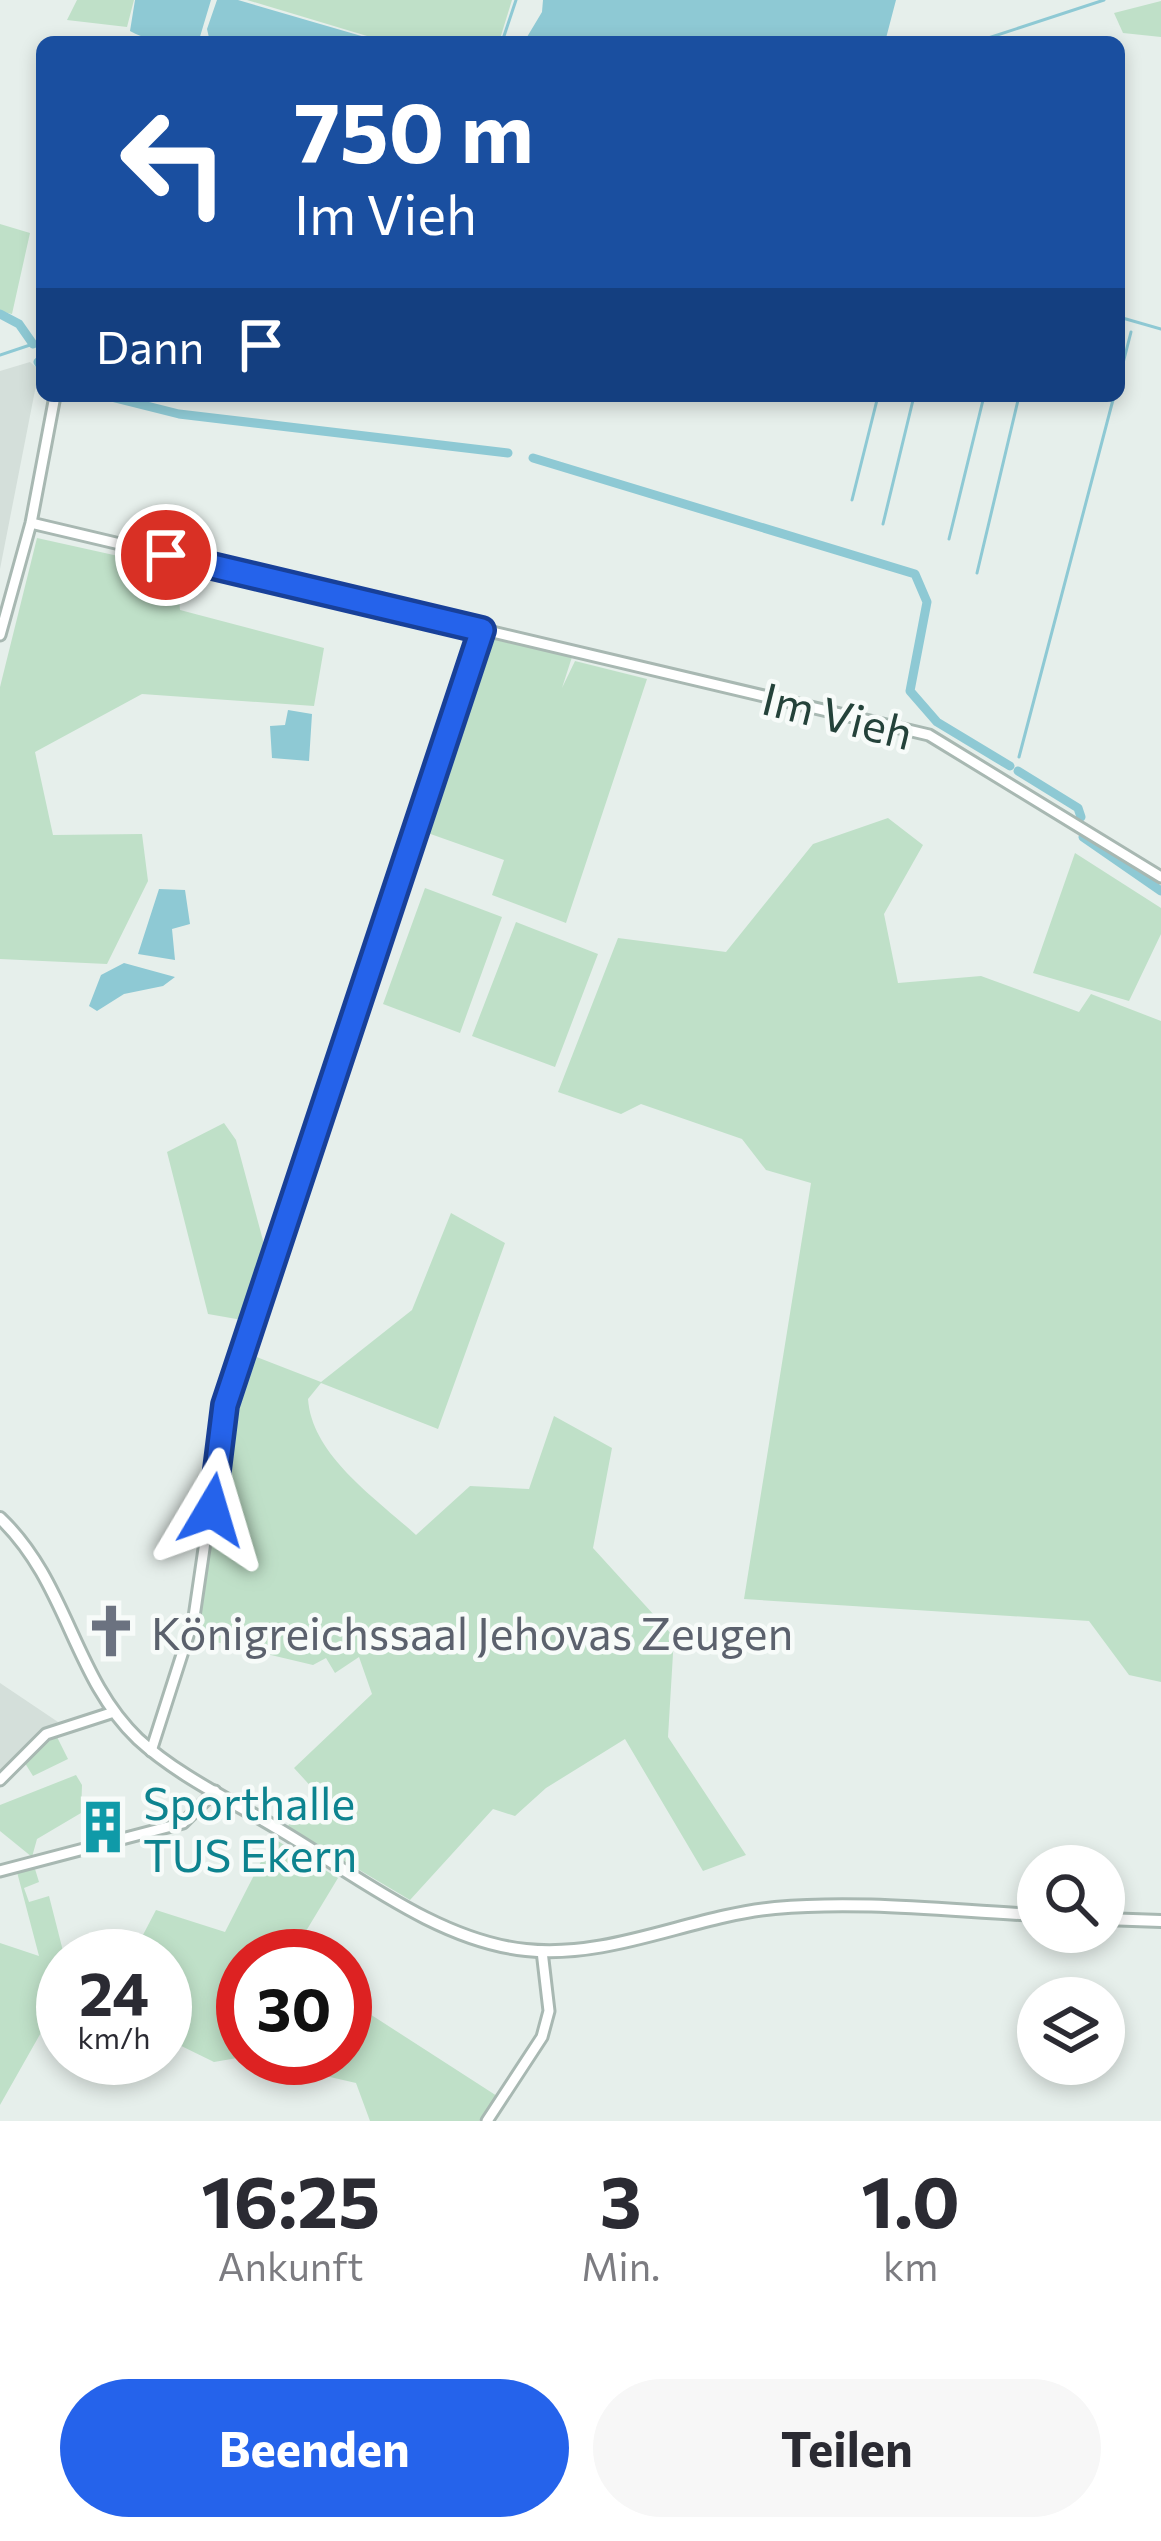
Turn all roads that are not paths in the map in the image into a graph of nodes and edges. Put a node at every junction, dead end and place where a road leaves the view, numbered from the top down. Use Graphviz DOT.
graph roads {
  1 [pos="54,402"];
  2 [pos="31,523"];
  3 [pos="482,630"];
  4 [pos="0,634"];
  5 [pos="1161,877"];
  6 [pos="0,1518"];
  7 [pos="114,1712"];
  8 [pos="152,1751"];
  9 [pos="0,1780"];
  10 [pos="215,1791"];
  11 [pos="0,1871"];
  12 [pos="1017,1915"];
  13 [pos="1125,1920"];
  14 [pos="1161,1921"];
  15 [pos="542,1951"];
  16 [pos="487,2121"];
  1 -- 2 [label="street"];
  2 -- 3 [label="street, Im Vieh"];
  2 -- 4 [label="street"];
  3 -- 5 [label="street, Im Vieh"];
  3 -- 8 [label="street"];
  6 -- 7 [label="street"];
  7 -- 8 [label="street"];
  7 -- 9 [label="street"];
  8 -- 10 [label="street"];
  10 -- 11 [label="street"];
  10 -- 15 [label="street"];
  12 -- 15 [label="street"];
  13 -- 14 [label="street"];
  15 -- 16 [label="street"];
}
